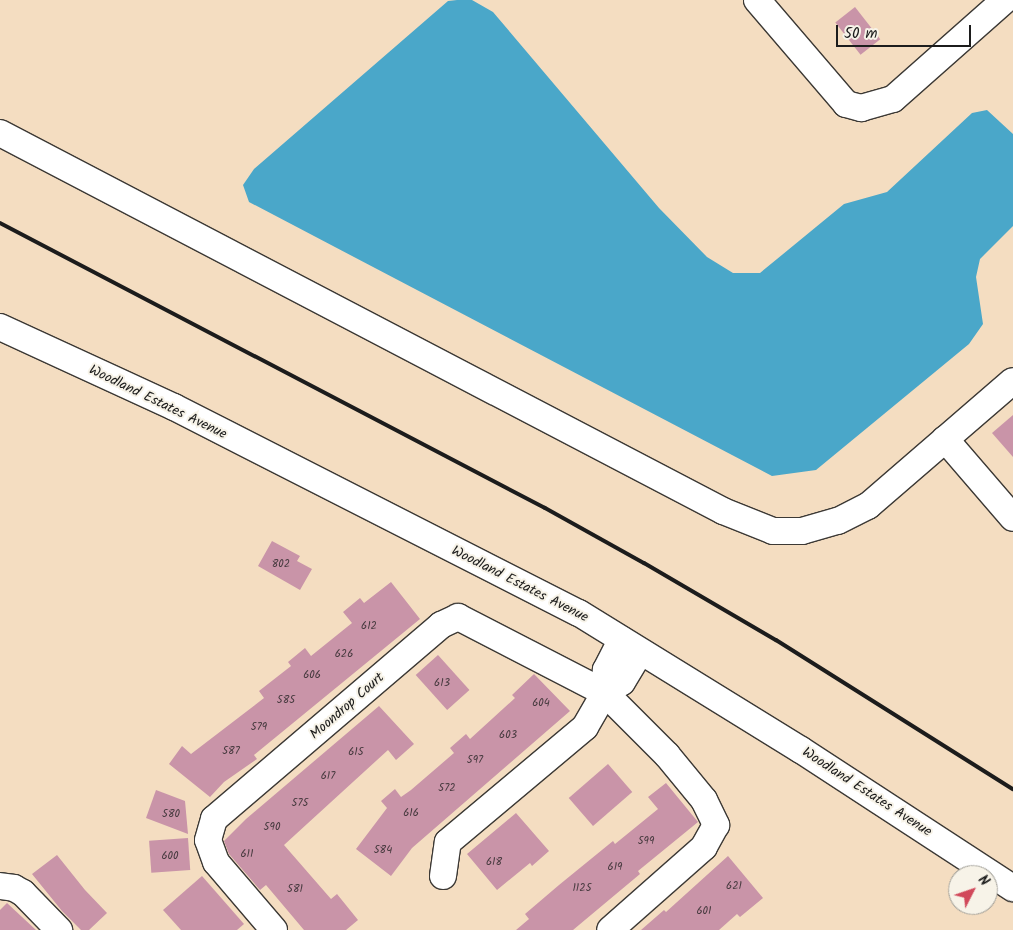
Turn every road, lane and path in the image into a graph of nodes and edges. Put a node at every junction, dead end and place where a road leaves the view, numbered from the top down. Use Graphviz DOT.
graph roads {
  1 [pos="757,0"];
  2 [pos="1005,0"];
  3 [pos="0,133"];
  4 [pos="0,327"];
  5 [pos="1013,380"];
  6 [pos="945,439"];
  7 [pos="1013,518"];
  8 [pos="631,646"];
  9 [pos="605,694"];
  10 [pos="443,876"];
  11 [pos="0,886"];
  12 [pos="1013,888"];
  13 [pos="59,930"];
  14 [pos="274,930"];
  15 [pos="610,930"];
  1 -- 2 [label="street"];
  3 -- 6 [label="street"];
  4 -- 8 [label="street, Woodland Estates Avenue"];
  5 -- 6 [label="street"];
  6 -- 7 [label="street"];
  8 -- 9 [label="street"];
  8 -- 12 [label="street, Woodland Estates Avenue"];
  9 -- 10 [label="street"];
  9 -- 14 [label="street, Moondrop Court"];
  9 -- 15 [label="street, Moondrop Court"];
  11 -- 13 [label="street"];
}
